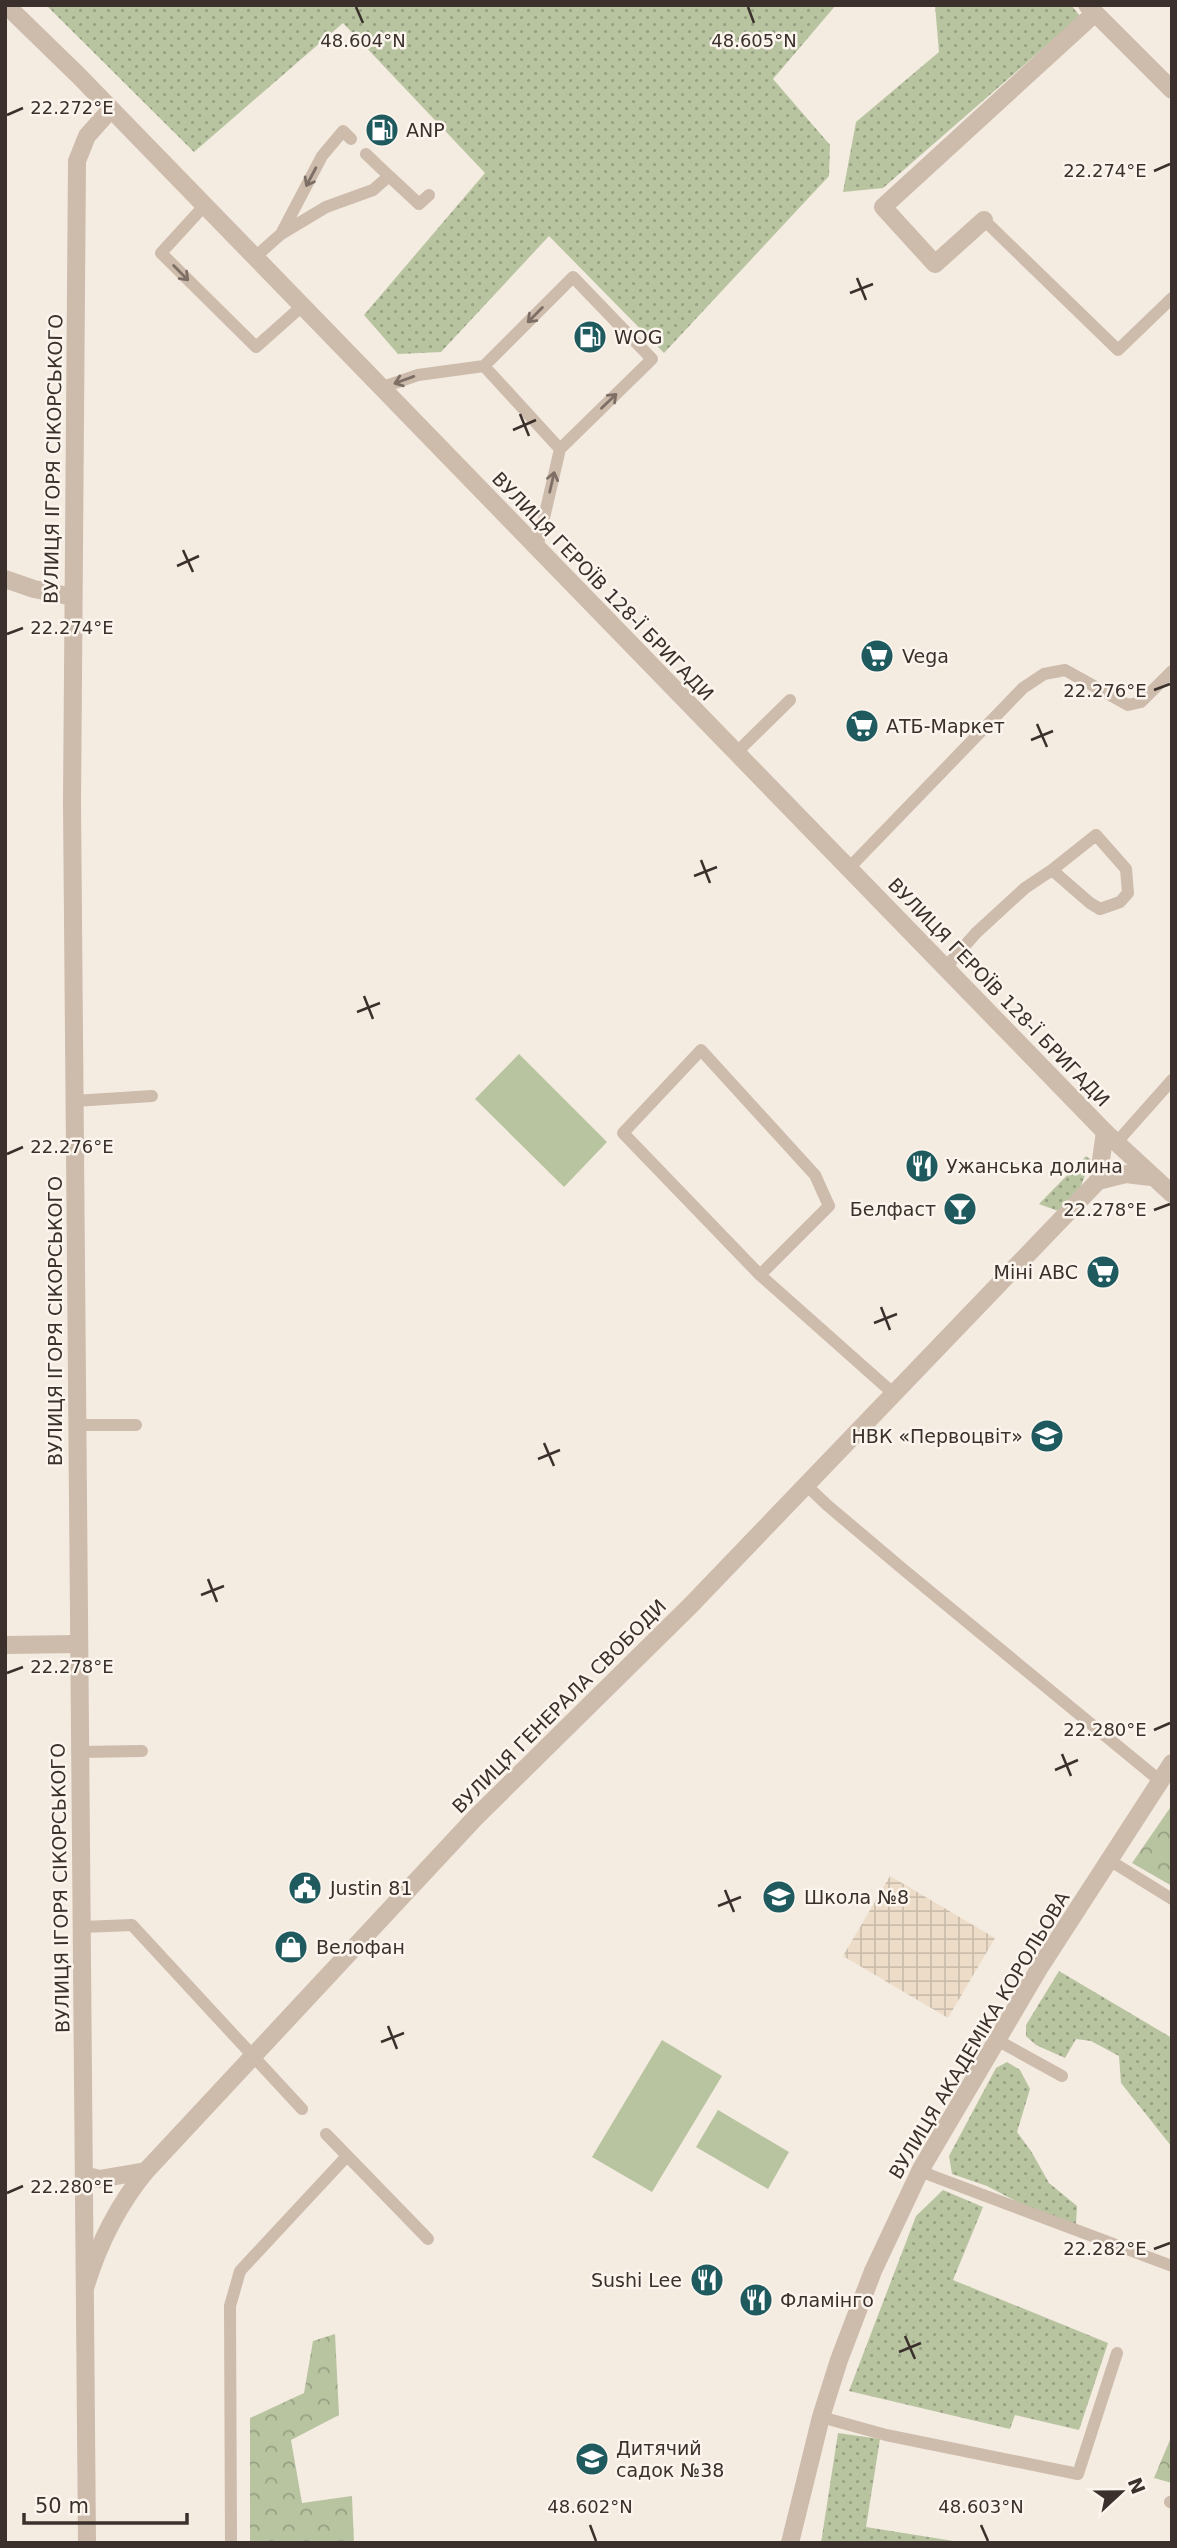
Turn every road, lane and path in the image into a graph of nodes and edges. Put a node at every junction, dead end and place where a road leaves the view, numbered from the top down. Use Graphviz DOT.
graph roads {
  1 [pos="6,5"];
  2 [pos="1091,9"];
  3 [pos="1172,90"];
  4 [pos="111,109"];
  5 [pos="351,139"];
  6 [pos="366,154"];
  7 [pos="389,176"];
  8 [pos="429,195"];
  9 [pos="204,206"];
  10 [pos="985,220"];
  11 [pos="281,234"];
  12 [pos="254,258"];
  13 [pos="1172,298"];
  14 [pos="301,307"];
  15 [pos="484,366"];
  16 [pos="380,388"];
  17 [pos="560,449"];
  18 [pos="537,548"];
  19 [pos="5,579"];
  20 [pos="73,597"];
  21 [pos="1172,671"];
  22 [pos="790,700"];
  23 [pos="736,753"];
  24 [pos="849,868"];
  25 [pos="1052,870"];
  26 [pos="946,967"];
  27 [pos="1172,1080"];
  28 [pos="152,1096"];
  29 [pos="74,1101"];
  30 [pos="1111,1137"];
  31 [pos="1151,1177"];
  32 [pos="1098,1181"];
  33 [pos="1172,1194"];
  34 [pos="760,1275"];
  35 [pos="894,1394"];
  36 [pos="77,1424"];
  37 [pos="136,1425"];
  38 [pos="805,1484"];
  39 [pos="79,1644"];
  40 [pos="5,1645"];
  41 [pos="142,1751"];
  42 [pos="80,1752"];
  43 [pos="1172,1763"];
  44 [pos="1159,1780"];
  45 [pos="1109,1860"];
  46 [pos="1172,1899"];
  47 [pos="82,1927"];
  48 [pos="997,2040"];
  49 [pos="252,2056"];
  50 [pos="1062,2076"];
  51 [pos="302,2109"];
  52 [pos="326,2134"];
  53 [pos="346,2156"];
  54 [pos="921,2169"];
  55 [pos="146,2171"];
  56 [pos="84,2175"];
  57 [pos="428,2239"];
  58 [pos="1172,2266"];
  59 [pos="86,2286"];
  60 [pos="1117,2353"];
  61 [pos="821,2417"];
  62 [pos="87,2543"];
  63 [pos="231,2543"];
  64 [pos="790,2543"];
  1 -- 4 [label="street, ВУЛИЦЯ ГЕРОЇВ 128-Ї БРИГАДИ"];
  2 -- 3 [label="street"];
  2 -- 10 [label="street"];
  4 -- 9 [label="street, ВУЛИЦЯ ГЕРОЇВ 128-Ї БРИГАДИ"];
  4 -- 20 [label="street, ВУЛИЦЯ ІГОРЯ СІКОРСЬКОГО"];
  5 -- 11 [label="lane, one-way"];
  6 -- 7 [label="lane"];
  7 -- 8 [label="lane"];
  7 -- 11 [label="lane"];
  9 -- 12 [label="street, ВУЛИЦЯ ГЕРОЇВ 128-Ї БРИГАДИ"];
  9 -- 14 [label="lane, one-way"];
  10 -- 13 [label="lane"];
  11 -- 12 [label="lane"];
  12 -- 14 [label="street, ВУЛИЦЯ ГЕРОЇВ 128-Ї БРИГАДИ"];
  14 -- 16 [label="street, ВУЛИЦЯ ГЕРОЇВ 128-Ї БРИГАДИ"];
  15 -- 16 [label="lane, one-way"];
  15 -- 17 [label="lane"];
  17 -- 15 [label="lane, one-way"];
  16 -- 18 [label="street, ВУЛИЦЯ ГЕРОЇВ 128-Ї БРИГАДИ"];
  18 -- 17 [label="lane, one-way"];
  18 -- 23 [label="street, ВУЛИЦЯ ГЕРОЇВ 128-Ї БРИГАДИ"];
  19 -- 20 [label="street"];
  20 -- 29 [label="street, ВУЛИЦЯ ІГОРЯ СІКОРСЬКОГО"];
  21 -- 24 [label="lane"];
  22 -- 23 [label="lane"];
  23 -- 24 [label="street, ВУЛИЦЯ ГЕРОЇВ 128-Ї БРИГАДИ"];
  24 -- 26 [label="street, ВУЛИЦЯ ГЕРОЇВ 128-Ї БРИГАДИ"];
  25 -- 25 [label="lane"];
  25 -- 26 [label="lane"];
  26 -- 30 [label="street, ВУЛИЦЯ ГЕРОЇВ 128-Ї БРИГАДИ"];
  27 -- 30 [label="lane"];
  28 -- 29 [label="lane"];
  29 -- 36 [label="street, ВУЛИЦЯ ІГОРЯ СІКОРСЬКОГО"];
  30 -- 31 [label="street, ВУЛИЦЯ ГЕРОЇВ 128-Ї БРИГАДИ"];
  30 -- 32 [label="street"];
  31 -- 32 [label="street"];
  31 -- 33 [label="street, ВУЛИЦЯ ГЕРОЇВ 128-Ї БРИГАДИ"];
  32 -- 35 [label="street, ВУЛИЦЯ ГЕНЕРАЛА СВОБОДИ"];
  34 -- 34 [label="lane"];
  34 -- 35 [label="lane"];
  35 -- 38 [label="street, ВУЛИЦЯ ГЕНЕРАЛА СВОБОДИ"];
  36 -- 37 [label="lane"];
  36 -- 39 [label="street, ВУЛИЦЯ ІГОРЯ СІКОРСЬКОГО"];
  38 -- 44 [label="lane"];
  38 -- 49 [label="street, ВУЛИЦЯ ГЕНЕРАЛА СВОБОДИ"];
  39 -- 40 [label="street"];
  39 -- 42 [label="street, ВУЛИЦЯ ІГОРЯ СІКОРСЬКОГО"];
  41 -- 42 [label="lane"];
  42 -- 47 [label="street, ВУЛИЦЯ ІГОРЯ СІКОРСЬКОГО"];
  43 -- 44 [label="street, ВУЛИЦЯ АКАДЕМІКА КОРОЛЬОВА"];
  44 -- 45 [label="street, ВУЛИЦЯ АКАДЕМІКА КОРОЛЬОВА"];
  45 -- 46 [label="lane"];
  45 -- 48 [label="street, ВУЛИЦЯ АКАДЕМІКА КОРОЛЬОВА"];
  47 -- 49 [label="lane"];
  47 -- 56 [label="street, ВУЛИЦЯ ІГОРЯ СІКОРСЬКОГО"];
  48 -- 50 [label="lane"];
  48 -- 54 [label="street, ВУЛИЦЯ АКАДЕМІКА КОРОЛЬОВА"];
  49 -- 51 [label="lane"];
  49 -- 55 [label="street, ВУЛИЦЯ ГЕНЕРАЛА СВОБОДИ"];
  52 -- 53 [label="lane"];
  53 -- 57 [label="lane"];
  53 -- 63 [label="lane"];
  54 -- 58 [label="lane"];
  54 -- 61 [label="street, ВУЛИЦЯ АКАДЕМІКА КОРОЛЬОВА"];
  55 -- 56 [label="street"];
  55 -- 59 [label="street, ВУЛИЦЯ ГЕНЕРАЛА СВОБОДИ"];
  56 -- 59 [label="street, ВУЛИЦЯ ІГОРЯ СІКОРСЬКОГО"];
  59 -- 62 [label="street, ВУЛИЦЯ ІГОРЯ СІКОРСЬКОГО"];
  60 -- 61 [label="lane"];
  61 -- 64 [label="street, ВУЛИЦЯ АКАДЕМІКА КОРОЛЬОВА"];
}
